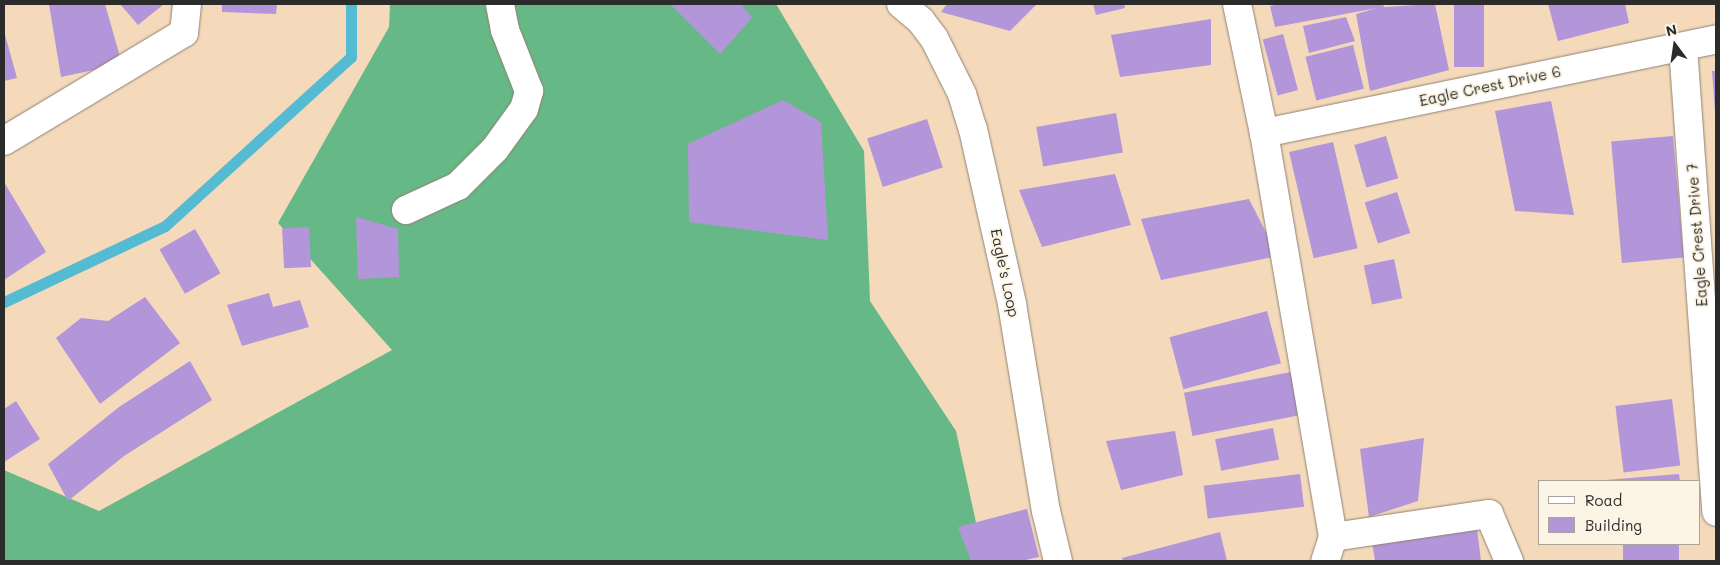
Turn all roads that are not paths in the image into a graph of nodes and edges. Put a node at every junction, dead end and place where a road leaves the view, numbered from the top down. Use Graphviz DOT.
graph roads {
  1 [pos="187,4"];
  2 [pos="500,4"];
  3 [pos="901,4"];
  4 [pos="1237,4"];
  5 [pos="1716,38"];
  6 [pos="1683,47"];
  7 [pos="1264,133"];
  8 [pos="4,141"];
  9 [pos="406,210"];
  10 [pos="1716,512"];
  11 [pos="1329,549"];
  12 [pos="1058,561"];
  13 [pos="1509,561"];
  1 -- 8 [label="street"];
  2 -- 9 [label="street"];
  3 -- 12 [label="street, Eagle's Loop"];
  4 -- 7 [label="street"];
  5 -- 6 [label="street, Eagle Crest Drive 6"];
  6 -- 7 [label="street, Eagle Crest Drive 6"];
  6 -- 10 [label="street, Eagle Crest Drive 7"];
  7 -- 11 [label="street"];
  11 -- 13 [label="street"];
}
